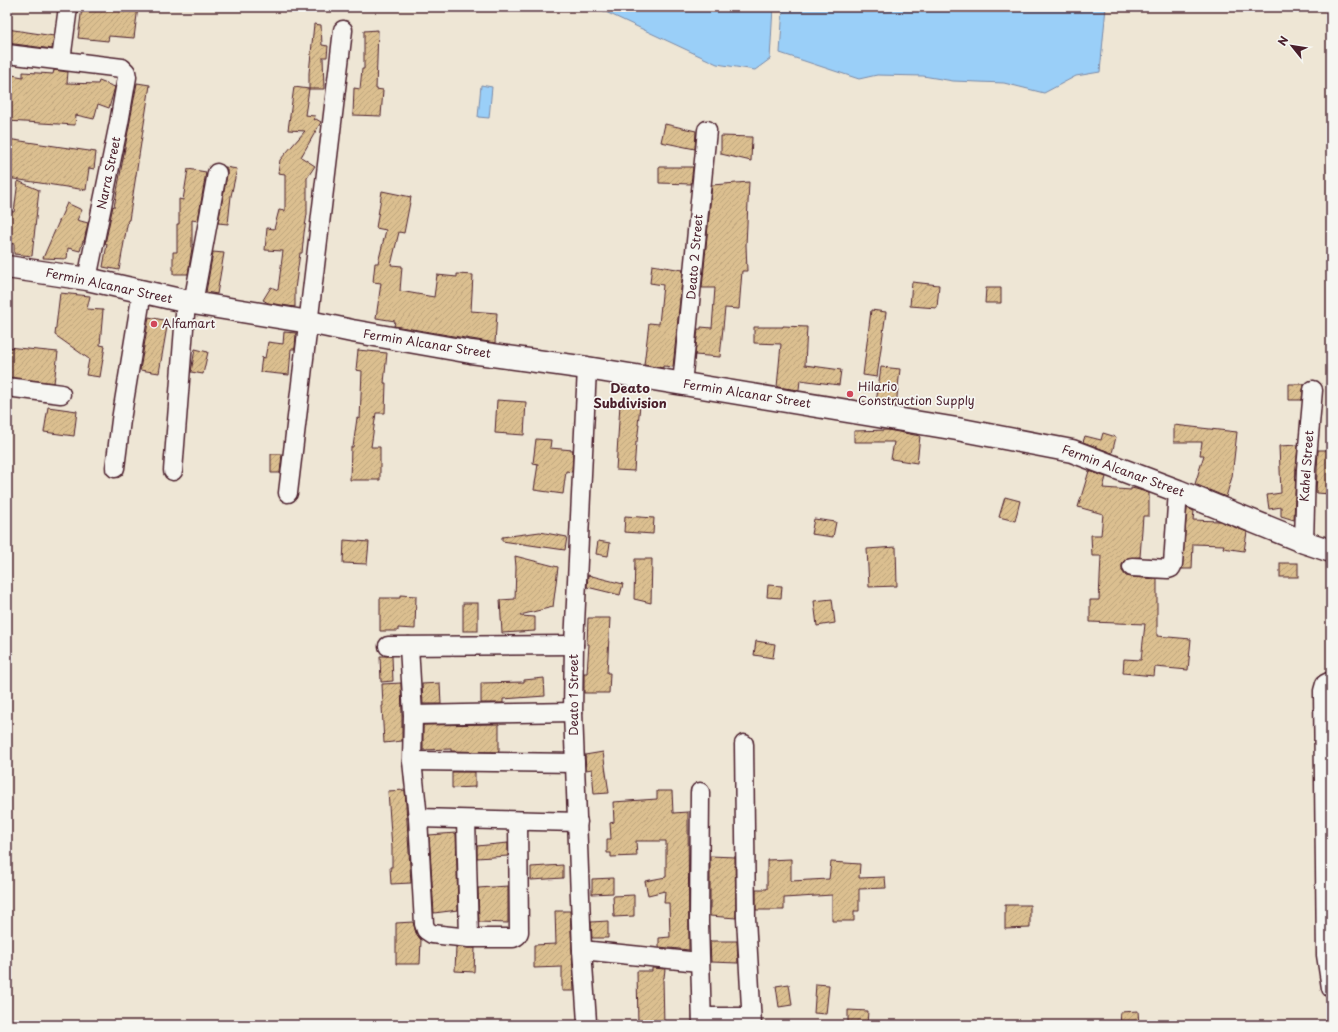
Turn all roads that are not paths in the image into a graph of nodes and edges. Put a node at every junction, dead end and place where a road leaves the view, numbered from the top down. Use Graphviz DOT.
graph roads {
  1 [pos="68,7"];
  2 [pos="343,30"];
  3 [pos="7,54"];
  4 [pos="61,60"];
  5 [pos="707,130"];
  6 [pos="216,173"];
  7 [pos="7,267"];
  8 [pos="87,279"];
  9 [pos="142,292"];
  10 [pos="190,303"];
  11 [pos="309,322"];
  12 [pos="587,368"];
  13 [pos="682,384"];
  14 [pos="7,388"];
  15 [pos="1313,390"];
  16 [pos="61,394"];
  17 [pos="115,468"];
  18 [pos="173,471"];
  19 [pos="1178,490"];
  20 [pos="288,493"];
  21 [pos="1304,542"];
  22 [pos="1331,551"];
  23 [pos="1132,567"];
  24 [pos="574,645"];
  25 [pos="388,646"];
  26 [pos="409,646"];
  27 [pos="1331,681"];
  28 [pos="573,712"];
  29 [pos="413,715"];
  30 [pos="744,744"];
  31 [pos="412,761"];
  32 [pos="574,763"];
  33 [pos="700,792"];
  34 [pos="418,818"];
  35 [pos="466,820"];
  36 [pos="518,821"];
  37 [pos="578,822"];
  38 [pos="469,938"];
  39 [pos="582,950"];
  40 [pos="1328,955"];
  41 [pos="700,962"];
  42 [pos="1331,988"];
  43 [pos="702,1021"];
  44 [pos="751,1021"];
  45 [pos="587,1022"];
  1 -- 4 [label="street"];
  2 -- 11 [label="street"];
  3 -- 4 [label="street"];
  4 -- 8 [label="street, Narra Street"];
  5 -- 13 [label="street, Deato 2 Street"];
  6 -- 10 [label="street"];
  7 -- 8 [label="main road, Fermin Alcanar Street"];
  8 -- 9 [label="main road, Fermin Alcanar Street"];
  9 -- 10 [label="main road, Fermin Alcanar Street"];
  9 -- 17 [label="street"];
  10 -- 11 [label="main road, Fermin Alcanar Street"];
  10 -- 18 [label="street"];
  11 -- 12 [label="main road, Fermin Alcanar Street"];
  11 -- 20 [label="street"];
  12 -- 13 [label="main road, Fermin Alcanar Street"];
  12 -- 24 [label="street, Deato 1 Street"];
  13 -- 19 [label="main road, Fermin Alcanar Street"];
  14 -- 16 [label="street"];
  15 -- 21 [label="street, Kahel Street"];
  19 -- 21 [label="main road, Fermin Alcanar Street"];
  19 -- 23 [label="street"];
  21 -- 22 [label="main road, Fermin Alcanar Street"];
  24 -- 26 [label="street"];
  24 -- 28 [label="street, Deato 1 Street"];
  25 -- 26 [label="street"];
  26 -- 29 [label="street"];
  27 -- 40 [label="street"];
  28 -- 29 [label="street"];
  28 -- 32 [label="street, Deato 1 Street"];
  29 -- 31 [label="street"];
  30 -- 44 [label="street"];
  31 -- 32 [label="street"];
  31 -- 34 [label="street"];
  32 -- 37 [label="street, Deato 1 Street"];
  33 -- 41 [label="street"];
  34 -- 35 [label="street"];
  34 -- 38 [label="street"];
  35 -- 36 [label="street"];
  35 -- 38 [label="street"];
  36 -- 37 [label="street"];
  36 -- 38 [label="street"];
  37 -- 39 [label="street, Deato 1 Street"];
  39 -- 41 [label="street"];
  39 -- 45 [label="street, Deato 1 Street"];
  40 -- 42 [label="street"];
  41 -- 43 [label="street"];
  43 -- 44 [label="street"];
}
